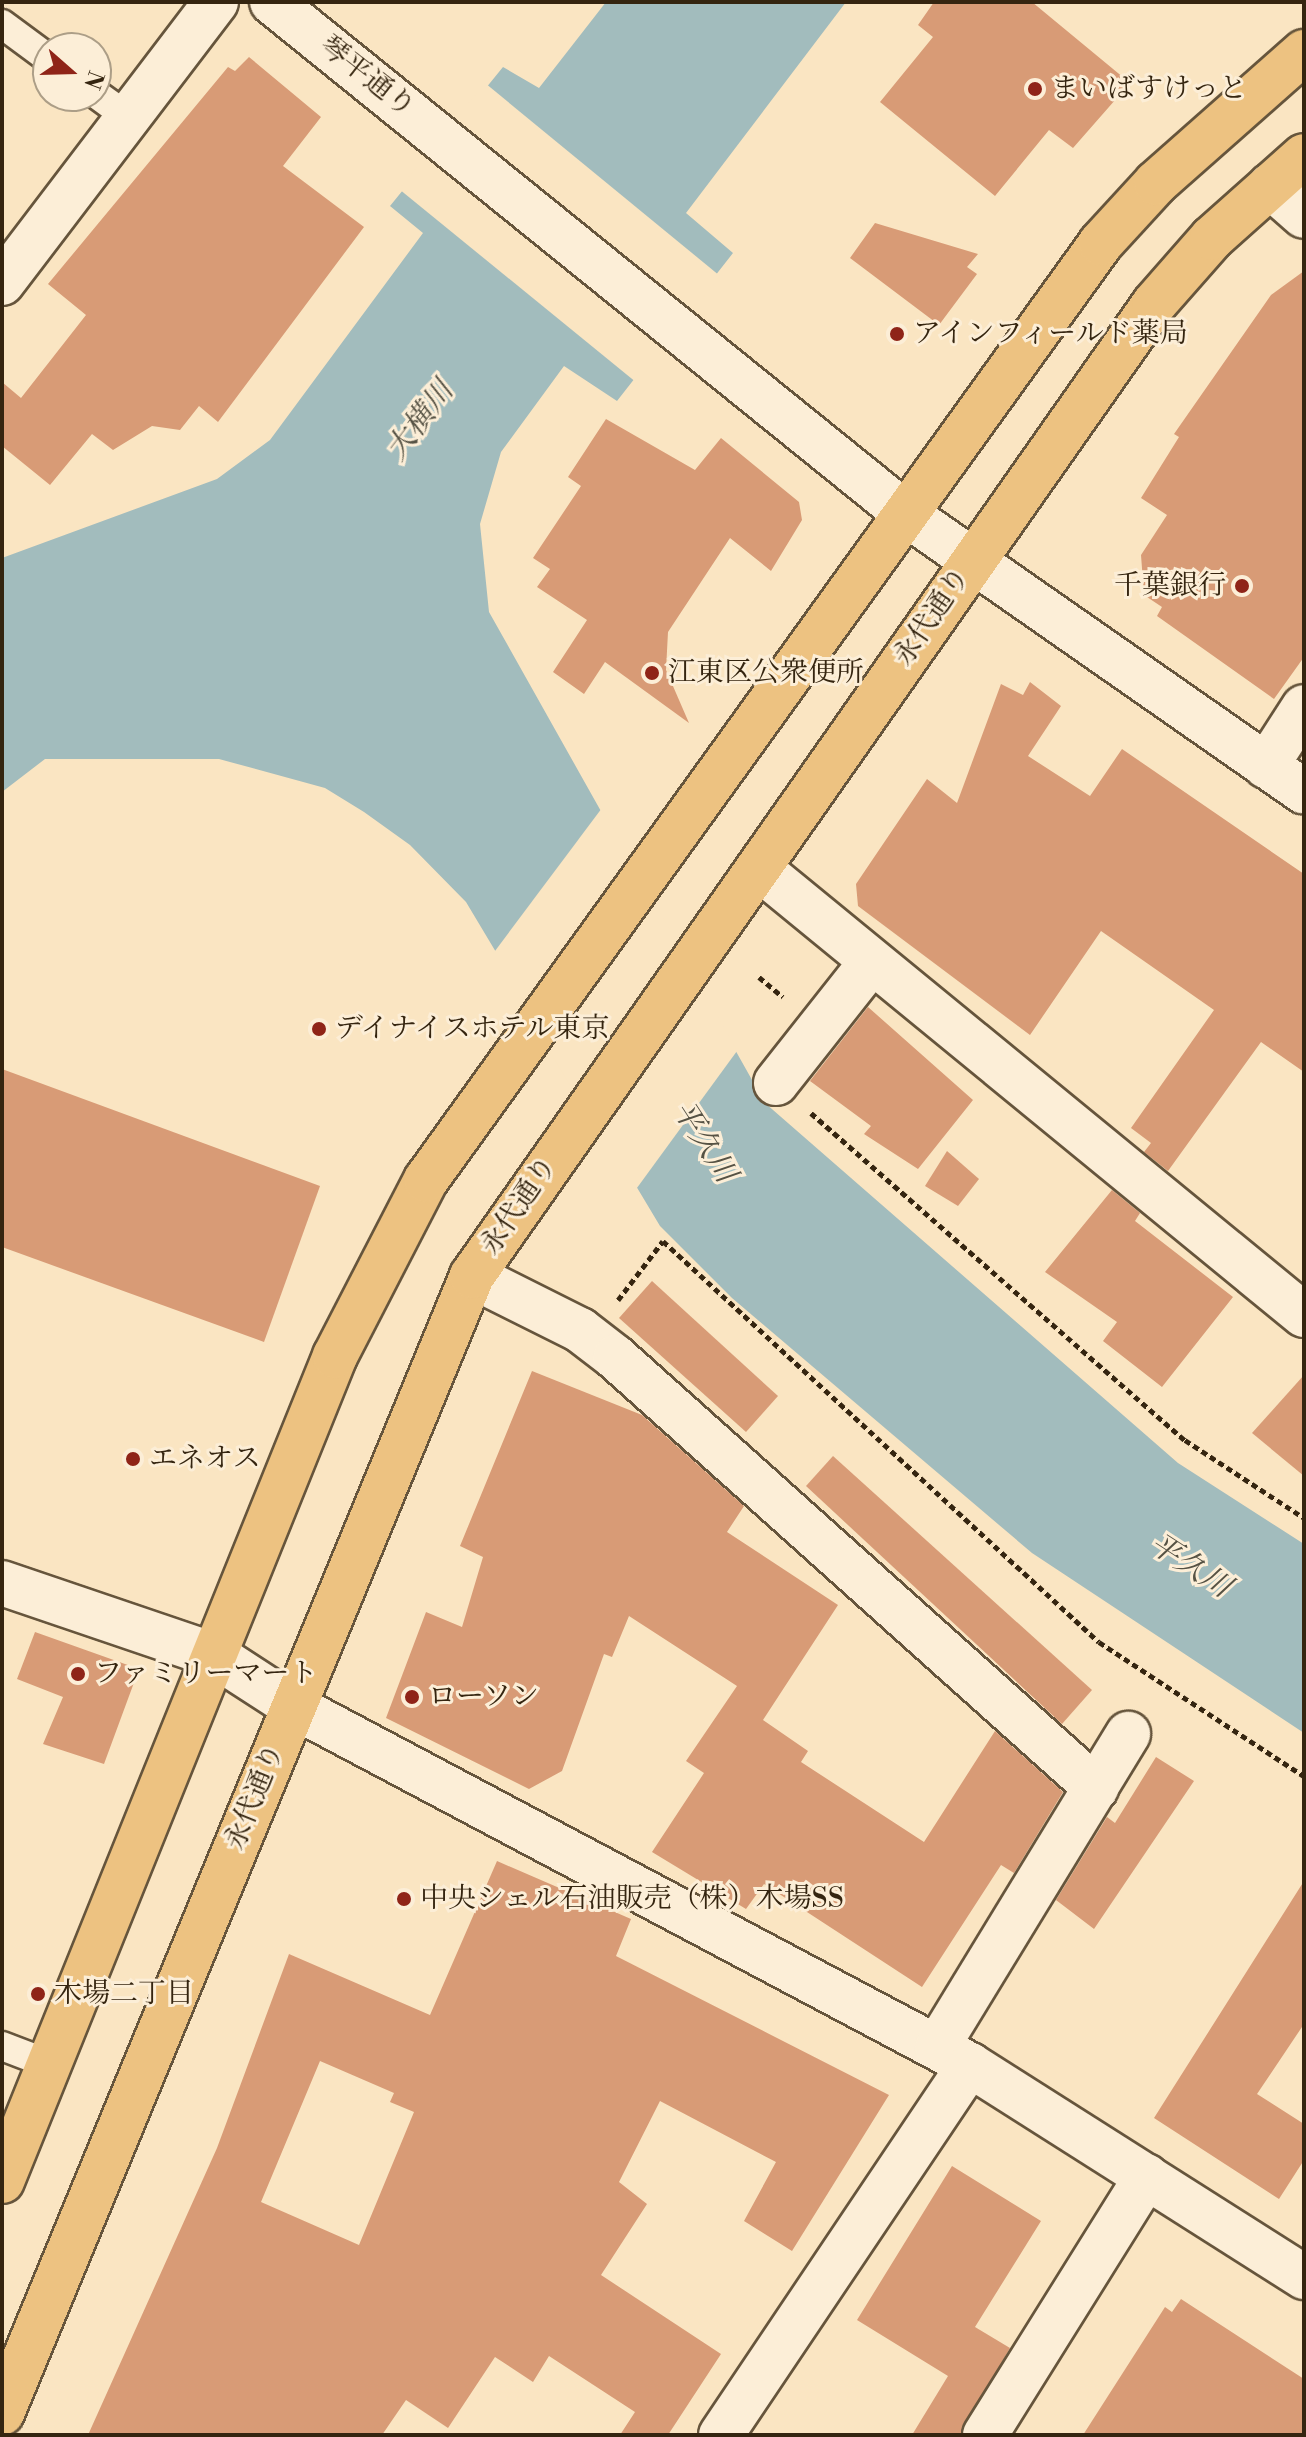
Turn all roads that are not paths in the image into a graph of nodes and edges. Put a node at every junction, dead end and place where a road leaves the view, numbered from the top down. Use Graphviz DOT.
graph roads {
  1 [pos="216,2"];
  2 [pos="272,2"];
  3 [pos="2,24"];
  4 [pos="32,46"];
  5 [pos="1304,52"];
  6 [pos="112,106"];
  7 [pos="108,112"];
  8 [pos="1304,156"];
  9 [pos="1270,186"];
  10 [pos="1304,216"];
  11 [pos="2,283"];
  12 [pos="906,514"];
  13 [pos="971,559"];
  14 [pos="1304,707"];
  15 [pos="1266,766"];
  16 [pos="1304,792"];
  17 [pos="761,870"];
  18 [pos="870,964"];
  19 [pos="776,1083"];
  20 [pos="472,1276"];
  21 [pos="1304,1315"];
  22 [pos="2,1583"];
  23 [pos="216,1656"];
  24 [pos="293,1706"];
  25 [pos="1128,1734"];
  26 [pos="1096,1788"];
  27 [pos="2,2046"];
  28 [pos="953,2056"];
  29 [pos="49,2064"];
  30 [pos="1147,2176"];
  31 [pos="2,2181"];
  32 [pos="1304,2277"];
  33 [pos="2,2413"];
  34 [pos="721,2435"];
  35 [pos="985,2435"];
  1 -- 6 [label="street"];
  2 -- 12 [label="street, 琴平通り"];
  3 -- 4 [label="lane"];
  5 -- 12 [label="main road"];
  7 -- 11 [label="street"];
  8 -- 9 [label="main road, 永代通り"];
  9 -- 10 [label="street"];
  9 -- 13 [label="main road, 永代通り"];
  12 -- 13 [label="street, 琴平通り"];
  12 -- 23 [label="main road"];
  13 -- 15 [label="street, 琴平通り"];
  13 -- 17 [label="main road, 永代通り"];
  14 -- 15 [label="street"];
  15 -- 16 [label="street, 琴平通り"];
  17 -- 18 [label="street"];
  17 -- 20 [label="main road, 永代通り"];
  18 -- 19 [label="street"];
  18 -- 21 [label="street"];
  20 -- 24 [label="main road, 永代通り"];
  20 -- 26 [label="street"];
  22 -- 23 [label="street"];
  23 -- 24 [label="street"];
  23 -- 29 [label="main road"];
  24 -- 28 [label="street"];
  24 -- 33 [label="main road, 永代通り"];
  25 -- 26 [label="street"];
  26 -- 28 [label="street"];
  27 -- 29 [label="lane"];
  28 -- 30 [label="street"];
  28 -- 34 [label="street"];
  29 -- 31 [label="main road"];
  30 -- 32 [label="street"];
  30 -- 35 [label="street"];
}
